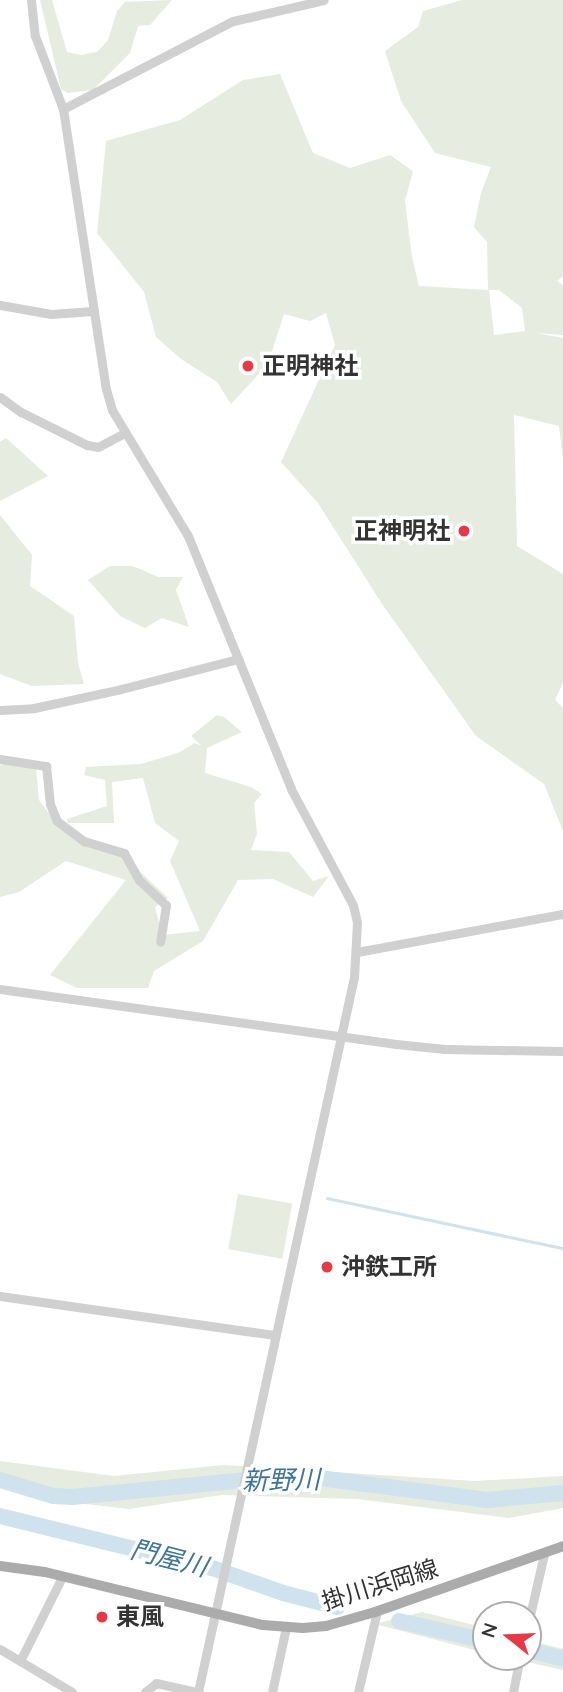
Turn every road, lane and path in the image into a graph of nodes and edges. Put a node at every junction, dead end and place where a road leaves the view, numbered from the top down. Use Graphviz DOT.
graph roads {
  1 [pos="31,0"];
  2 [pos="324,0"];
  3 [pos="63,109"];
  4 [pos="0,305"];
  5 [pos="93,311"];
  6 [pos="0,397"];
  7 [pos="124,433"];
  8 [pos="238,659"];
  9 [pos="0,710"];
  10 [pos="0,759"];
  11 [pos="563,914"];
  12 [pos="160,942"];
  13 [pos="357,952"];
  14 [pos="0,989"];
  15 [pos="341,1037"];
  16 [pos="563,1051"];
  17 [pos="0,1296"];
  18 [pos="274,1335"];
  19 [pos="563,1546"];
  20 [pos="544,1554"];
  21 [pos="0,1560"];
  22 [pos="0,1566"];
  23 [pos="13,1567"];
  24 [pos="62,1577"];
  25 [pos="533,1601"];
  26 [pos="377,1611"];
  27 [pos="214,1615"];
  28 [pos="286,1627"];
  29 [pos="0,1649"];
  30 [pos="20,1661"];
  31 [pos="517,1671"];
  32 [pos="72,1692"];
  33 [pos="145,1692"];
  34 [pos="197,1692"];
  35 [pos="272,1692"];
  36 [pos="358,1692"];
  37 [pos="513,1692"];
  1 -- 3 [label="street"];
  2 -- 3 [label="street"];
  3 -- 5 [label="street"];
  4 -- 5 [label="street"];
  5 -- 7 [label="street"];
  6 -- 7 [label="street"];
  7 -- 8 [label="street"];
  8 -- 9 [label="street"];
  8 -- 13 [label="street"];
  10 -- 12 [label="street"];
  11 -- 13 [label="street"];
  13 -- 15 [label="street"];
  14 -- 15 [label="street"];
  15 -- 16 [label="street"];
  15 -- 18 [label="street"];
  17 -- 18 [label="street"];
  18 -- 27 [label="street"];
  19 -- 20 [label="main road, 掛川浜岡線"];
  20 -- 25 [label="street"];
  20 -- 26 [label="main road, 掛川浜岡線"];
  21 -- 23 [label="street"];
  22 -- 23 [label="main road, 掛川浜岡線"];
  23 -- 24 [label="main road, 掛川浜岡線"];
  24 -- 27 [label="main road, 掛川浜岡線"];
  24 -- 30 [label="street"];
  26 -- 28 [label="main road, 掛川浜岡線"];
  26 -- 36 [label="street"];
  27 -- 28 [label="main road, 掛川浜岡線"];
  27 -- 34 [label="street"];
  28 -- 35 [label="street"];
  29 -- 30 [label="street"];
  30 -- 32 [label="street"];
  31 -- 37 [label="street"];
  33 -- 34 [label="street"];
}
